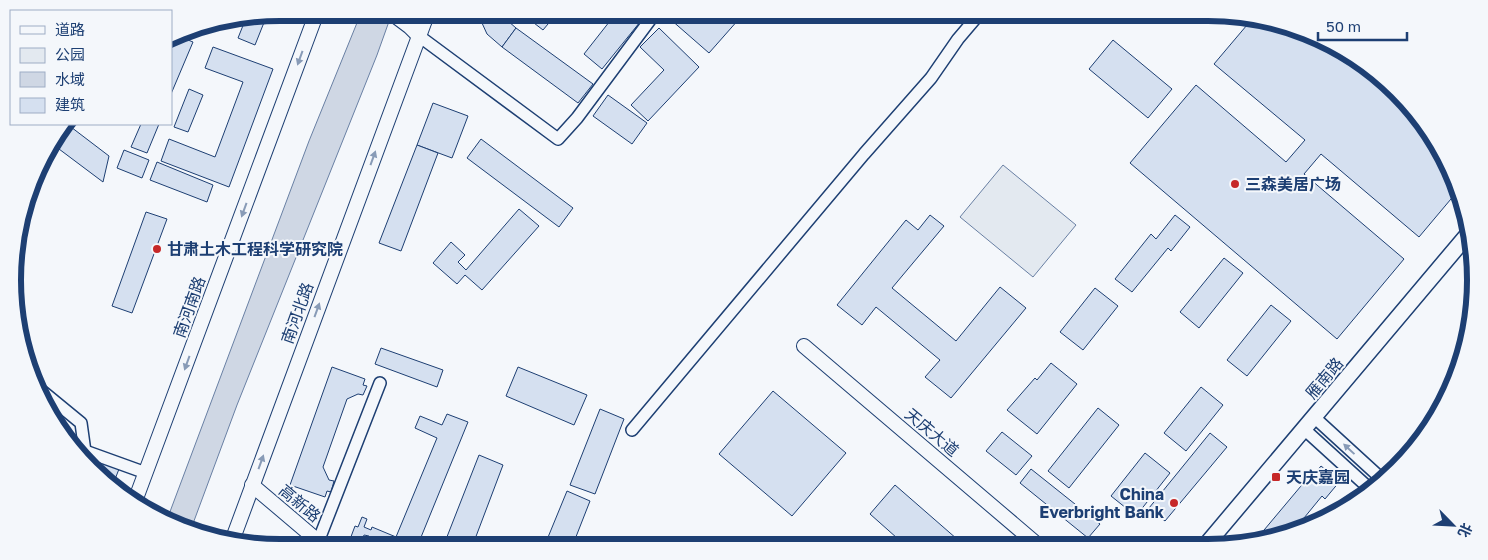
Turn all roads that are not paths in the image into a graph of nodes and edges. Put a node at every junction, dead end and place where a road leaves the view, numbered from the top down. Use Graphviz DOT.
graph roads {
  1 [pos="314,21"];
  2 [pos="401,21"];
  3 [pos="425,21"];
  4 [pos="649,21"];
  5 [pos="973,21"];
  6 [pos="419,36"];
  7 [pos="1464,238"];
  8 [pos="804,346"];
  9 [pos="380,383"];
  10 [pos="50,398"];
  11 [pos="1314,417"];
  12 [pos="1304,429"];
  13 [pos="632,430"];
  14 [pos="84,450"];
  15 [pos="91,457"];
  16 [pos="146,473"];
  17 [pos="1378,476"];
  18 [pos="252,485"];
  19 [pos="1366,485"];
  20 [pos="137,496"];
  21 [pos="234,535"];
  22 [pos="316,539"];
  23 [pos="324,539"];
  24 [pos="1031,539"];
  25 [pos="1211,539"];
  1 -- 16 [label="street, 南河南路, one-way"];
  2 -- 6 [label="street"];
  3 -- 6 [label="street, 南河北路"];
  4 -- 6 [label="street"];
  5 -- 13 [label="street"];
  18 -- 6 [label="street, 南河北路, one-way"];
  7 -- 11 [label="main road, 雁南路"];
  8 -- 24 [label="street, 天庆大道"];
  9 -- 23 [label="street"];
  10 -- 14 [label="street"];
  11 -- 12 [label="main road, 雁南路"];
  17 -- 11 [label="street, one-way"];
  12 -- 19 [label="street"];
  12 -- 25 [label="main road, 雁南路"];
  15 -- 16 [label="street"];
  16 -- 20 [label="street, 南河南路"];
  18 -- 21 [label="street, 南河北路"];
  18 -- 22 [label="street, 高新路"];
}
